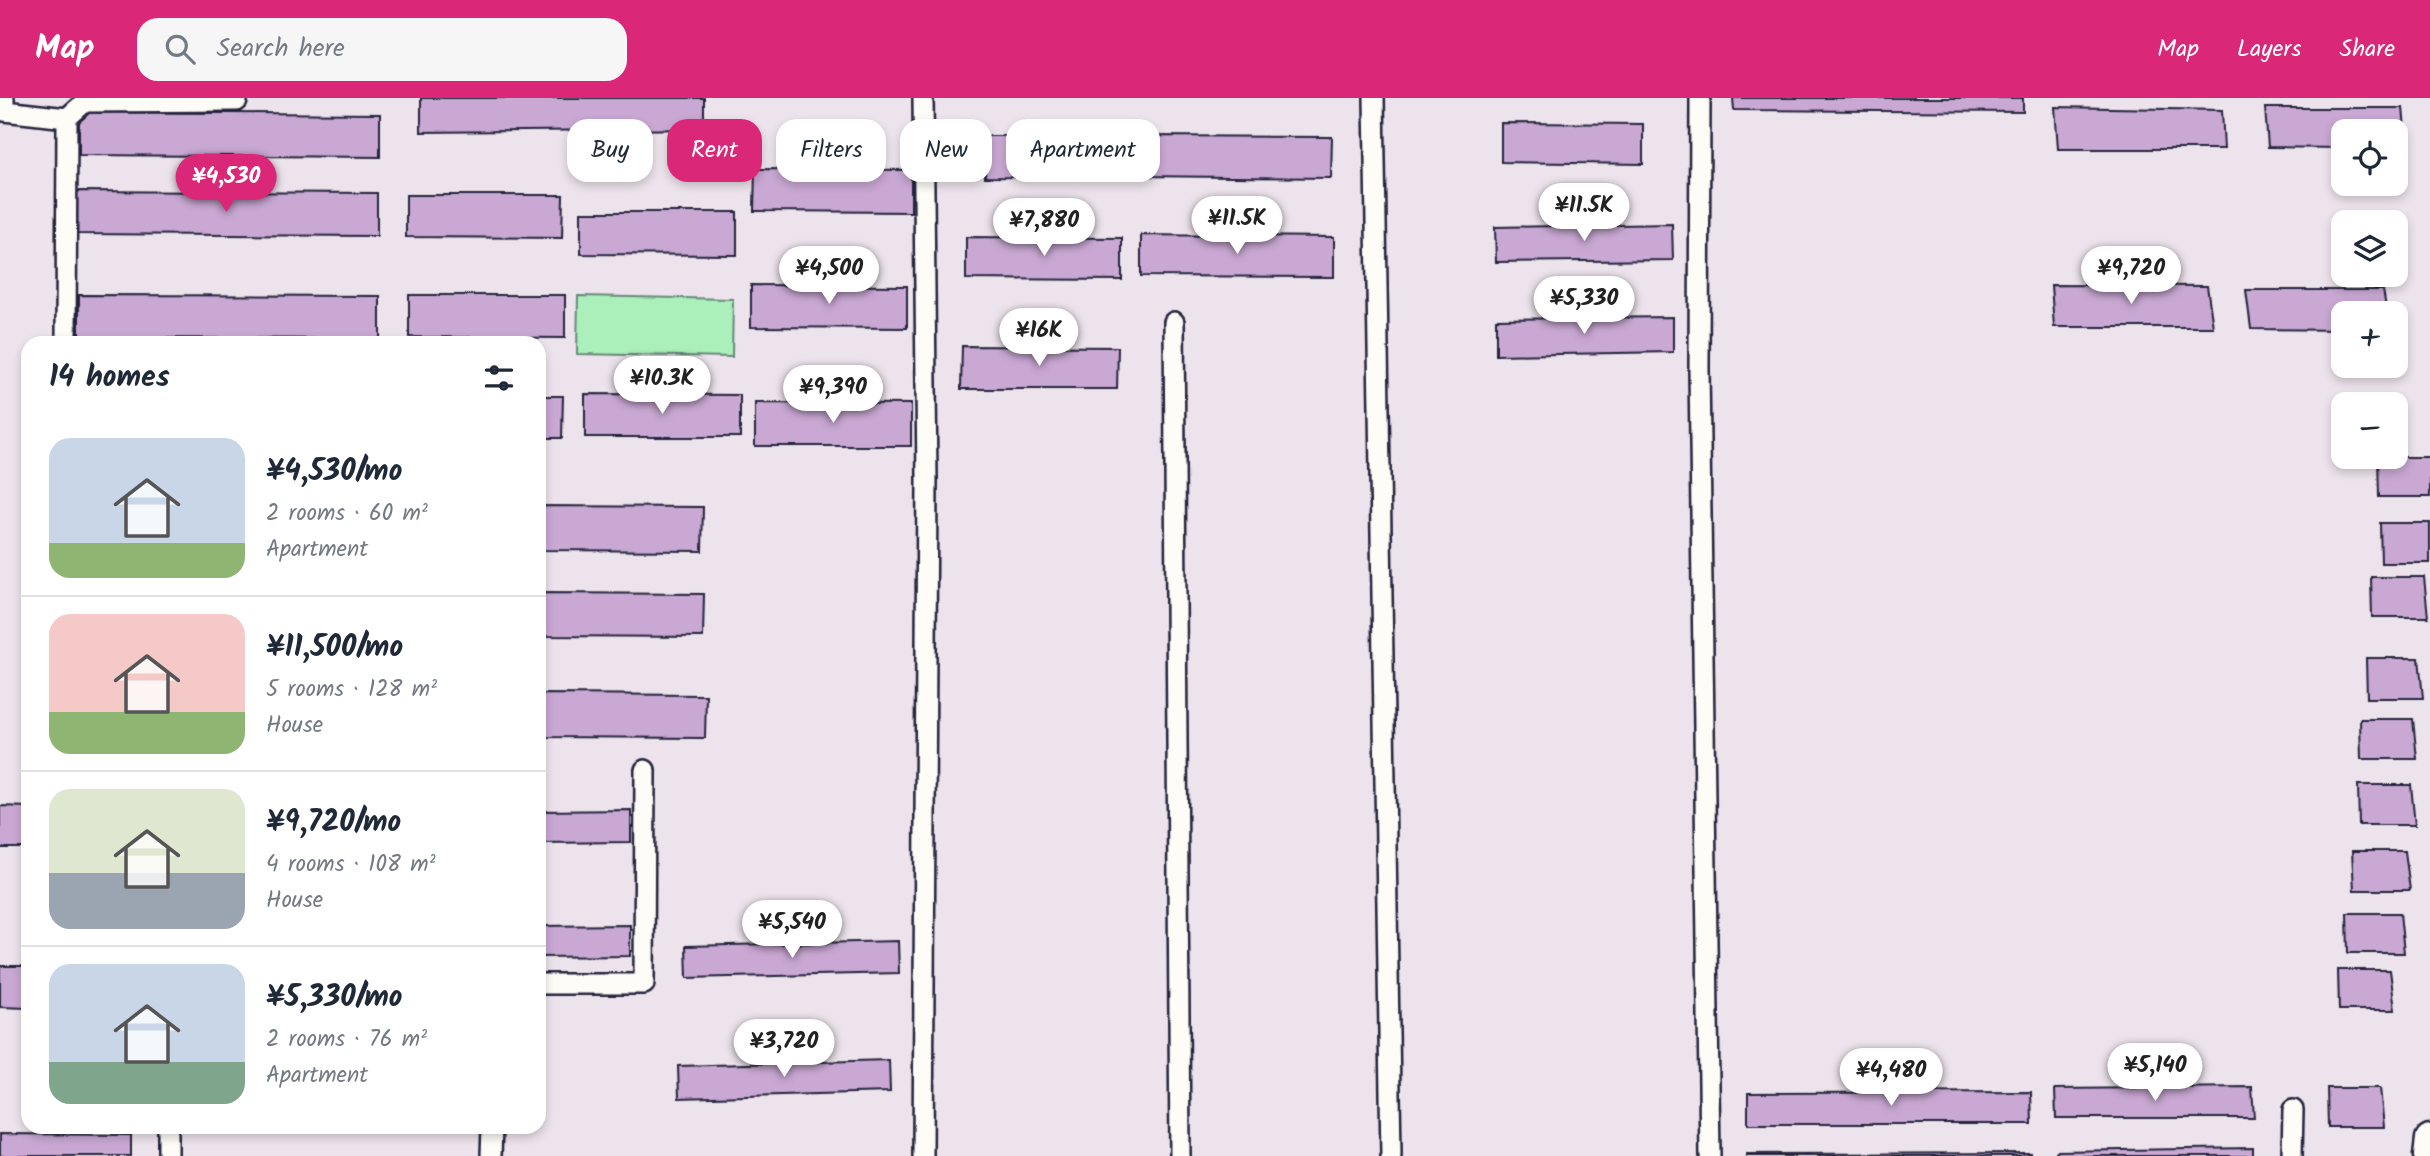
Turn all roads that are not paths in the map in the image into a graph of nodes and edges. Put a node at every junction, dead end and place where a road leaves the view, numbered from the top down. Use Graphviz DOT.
graph roads {
  1 [pos="5,98"];
  2 [pos="237,98"];
  3 [pos="923,98"];
  4 [pos="1374,98"];
  5 [pos="1700,98"];
  6 [pos="67,118"];
  7 [pos="1174,322"];
  8 [pos="66,336"];
  9 [pos="645,770"];
  10 [pos="546,984"];
  11 [pos="2293,1110"];
  12 [pos="168,1134"];
  13 [pos="492,1134"];
  14 [pos="2430,1139"];
  15 [pos="168,1156"];
  16 [pos="491,1156"];
  17 [pos="923,1156"];
  18 [pos="1181,1156"];
  19 [pos="1391,1156"];
  20 [pos="1710,1156"];
  21 [pos="2292,1156"];
  22 [pos="2428,1156"];
  1 -- 6 [label="street"];
  2 -- 6 [label="street"];
  3 -- 17 [label="street"];
  4 -- 19 [label="street"];
  5 -- 20 [label="street"];
  6 -- 8 [label="street"];
  7 -- 18 [label="street"];
  9 -- 10 [label="street"];
  11 -- 21 [label="street"];
  12 -- 15 [label="street"];
  13 -- 16 [label="street"];
  14 -- 22 [label="street"];
}
